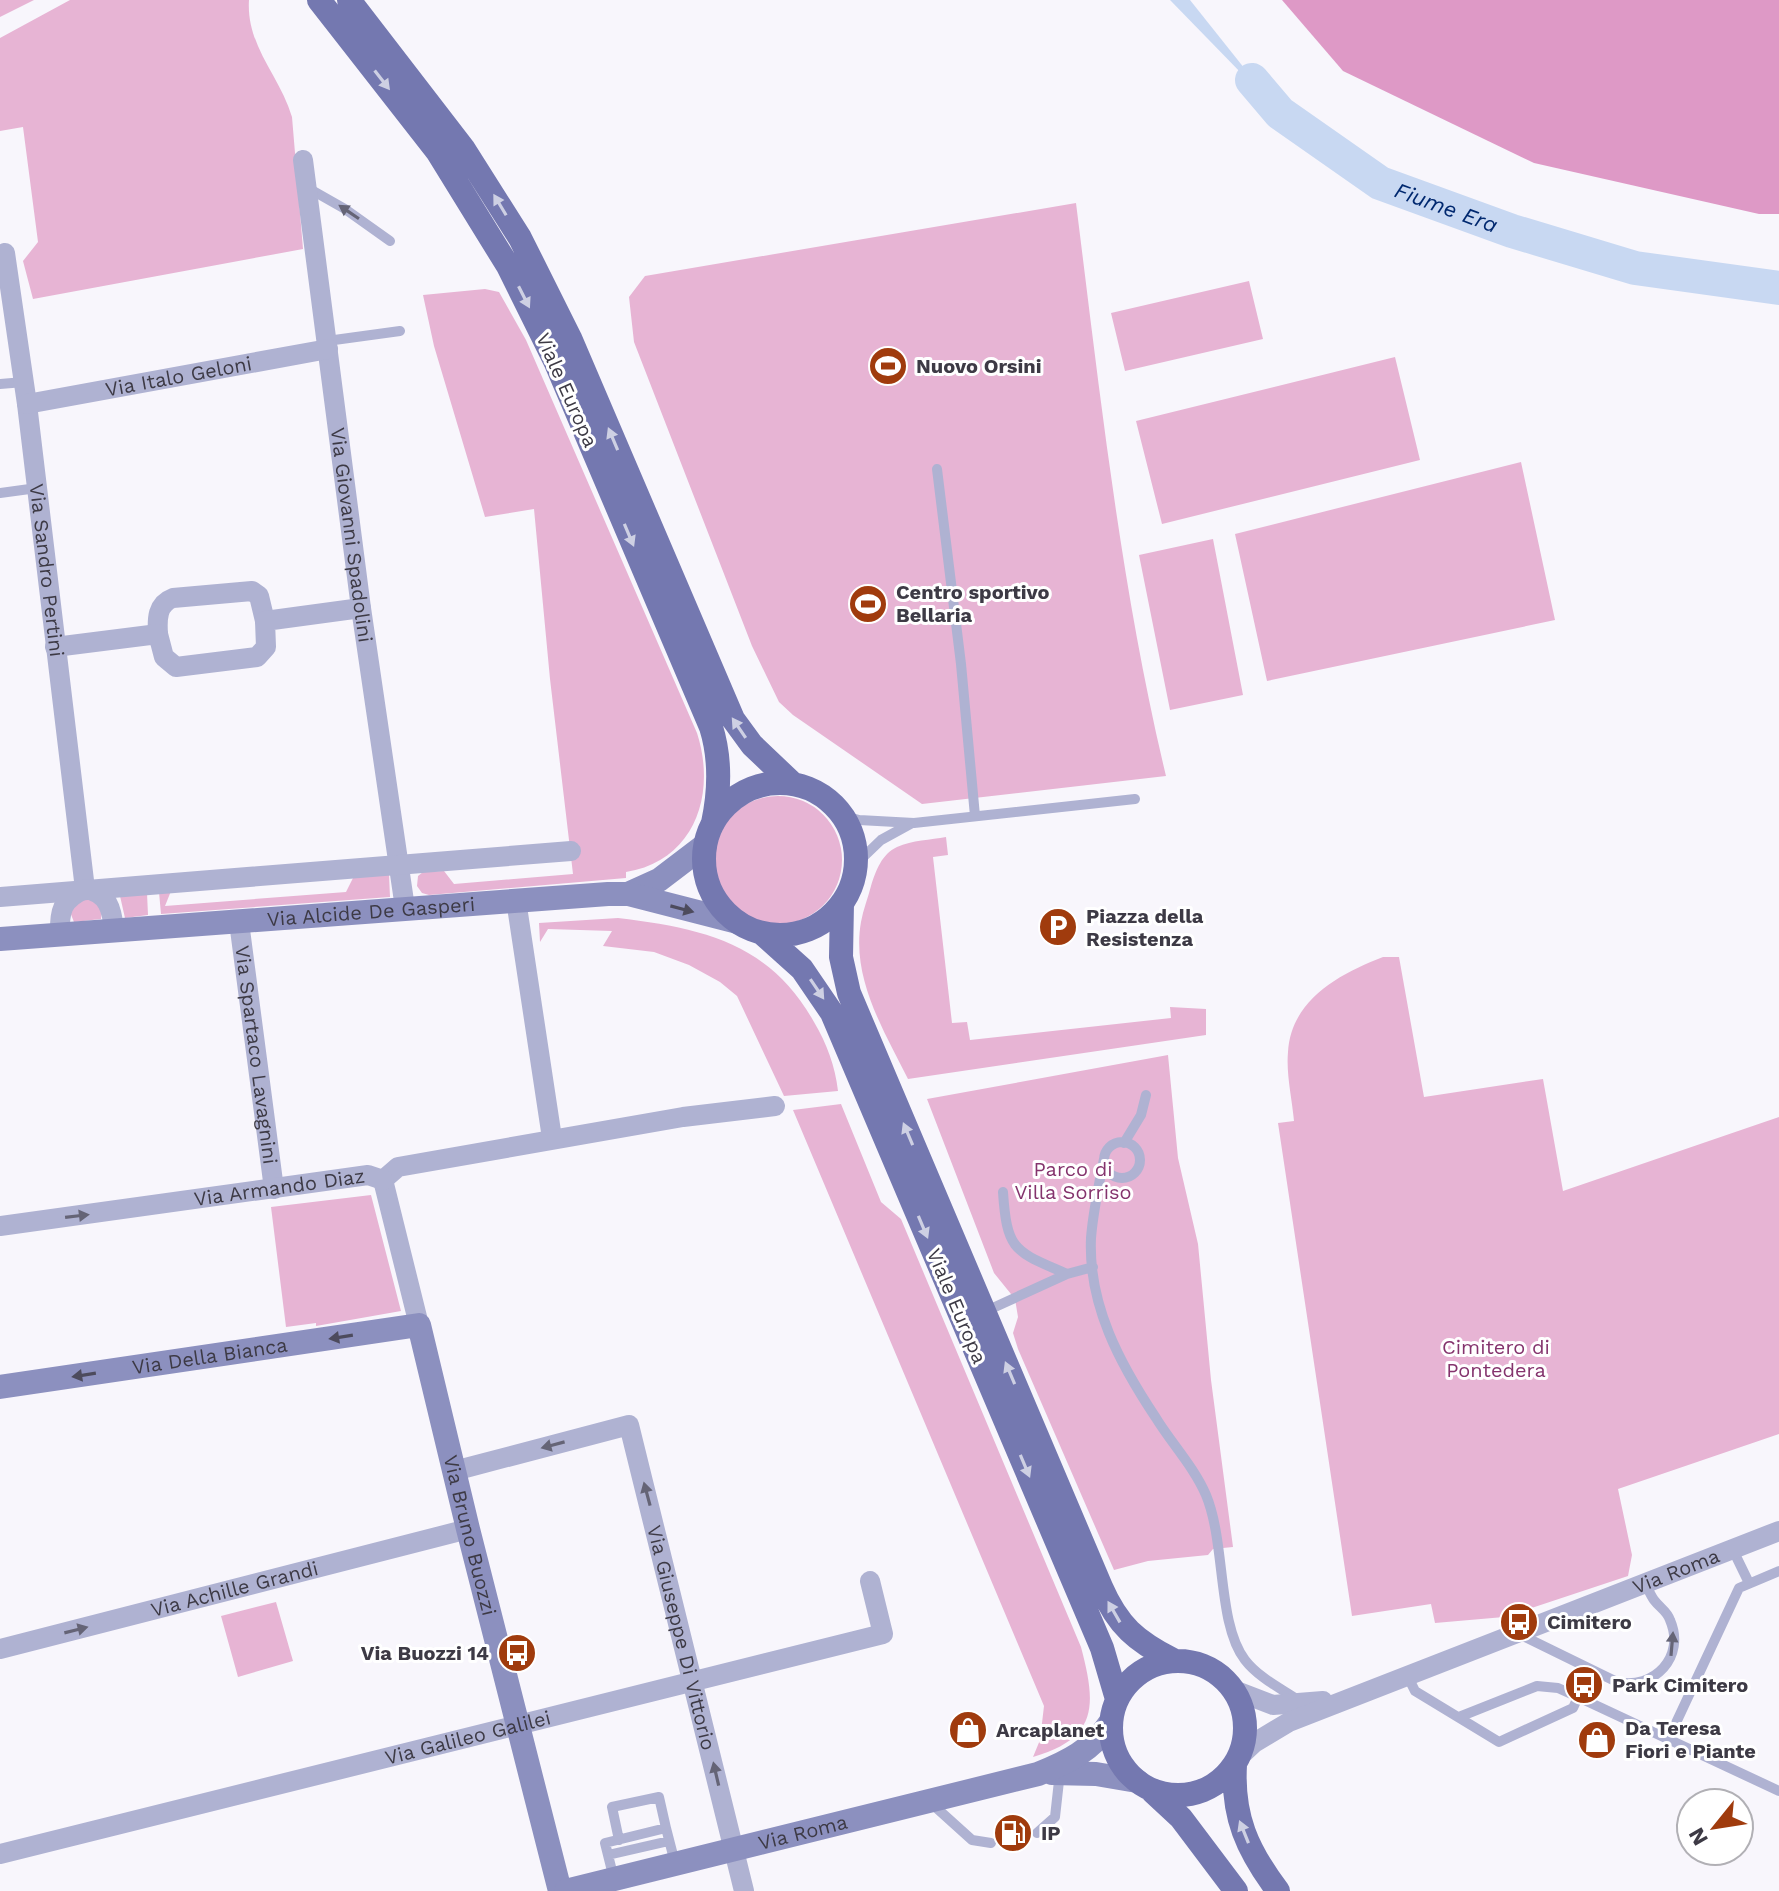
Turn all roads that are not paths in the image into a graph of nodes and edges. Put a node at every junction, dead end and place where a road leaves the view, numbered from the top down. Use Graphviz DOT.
graph roads {
  1 [pos="339,6"];
  2 [pos="303,160"];
  3 [pos="306,186"];
  4 [pos="390,241"];
  5 [pos="5,253"];
  6 [pos="400,331"];
  7 [pos="328,345"];
  8 [pos="24,382"];
  9 [pos="0,384"];
  10 [pos="27,404"];
  11 [pos="937,469"];
  12 [pos="37,488"];
  13 [pos="0,493"];
  14 [pos="361,608"];
  15 [pos="265,621"];
  16 [pos="158,634"];
  17 [pos="55,647"];
  18 [pos="793,784"];
  19 [pos="1135,799"];
  20 [pos="841,815"];
  21 [pos="975,816"];
  22 [pos="914,823"];
  23 [pos="709,834"];
  24 [pos="571,851"];
  25 [pos="856,864"];
  26 [pos="398,865"];
  27 [pos="85,889"];
  28 [pos="628,894"];
  29 [pos="0,897"];
  30 [pos="516,900"];
  31 [pos="842,903"];
  32 [pos="405,908"];
  33 [pos="239,922"];
  34 [pos="737,922"];
  35 [pos="114,930"];
  36 [pos="763,934"];
  37 [pos="60,935"];
  38 [pos="0,939"];
  39 [pos="1146,1095"];
  40 [pos="775,1106"];
  41 [pos="552,1138"];
  42 [pos="1124,1143"];
  43 [pos="1104,1159"];
  44 [pos="1111,1175"];
  45 [pos="383,1180"];
  46 [pos="1100,1182"];
  47 [pos="274,1189"];
  48 [pos="1003,1192"];
  49 [pos="0,1226"];
  50 [pos="1093,1267"];
  51 [pos="1067,1274"];
  52 [pos="984,1312"];
  53 [pos="419,1325"];
  54 [pos="0,1387"];
  55 [pos="454,1471"];
  56 [pos="468,1529"];
  57 [pos="1779,1531"];
  58 [pos="1733,1550"];
  59 [pos="1779,1571"];
  60 [pos="870,1581"];
  61 [pos="1645,1583"];
  62 [pos="1749,1583"];
  63 [pos="1517,1633"];
  64 [pos="0,1649"];
  65 [pos="1173,1660"];
  66 [pos="1407,1675"];
  67 [pos="694,1681"];
  68 [pos="1234,1690"];
  69 [pos="1351,1697"];
  70 [pos="1578,1697"];
  71 [pos="1117,1699"];
  72 [pos="1303,1704"];
  73 [pos="1459,1717"];
  74 [pos="1110,1723"];
  75 [pos="518,1725"];
  76 [pos="1668,1740"];
  77 [pos="1237,1762"];
  78 [pos="1049,1773"];
  79 [pos="1142,1785"];
  80 [pos="1779,1791"];
  81 [pos="930,1802"];
  82 [pos="666,1828"];
  83 [pos="1037,1833"];
  84 [pos="619,1840"];
  85 [pos="991,1843"];
  86 [pos="734,1849"];
  87 [pos="672,1852"];
  88 [pos="0,1854"];
  89 [pos="608,1855"];
  90 [pos="614,1879"];
  91 [pos="563,1891"];
  92 [pos="744,1891"];
  93 [pos="1236,1891"];
  94 [pos="1278,1891"];
  18 -- 1 [label="main road, Viale Europa, one-way"];
  1 -- 23 [label="main road, Viale Europa, one-way"];
  2 -- 3 [label="street, Via Giovanni Spadolini"];
  4 -- 3 [label="lane, one-way"];
  3 -- 7 [label="street, Via Giovanni Spadolini"];
  5 -- 8 [label="street, Via Sandro Pertini"];
  6 -- 7 [label="lane"];
  7 -- 10 [label="street, Via Italo Geloni"];
  7 -- 14 [label="street, Via Giovanni Spadolini"];
  8 -- 9 [label="lane"];
  8 -- 10 [label="street, Via Sandro Pertini"];
  10 -- 12 [label="street, Via Sandro Pertini"];
  11 -- 21 [label="lane"];
  12 -- 13 [label="lane"];
  12 -- 17 [label="street, Via Sandro Pertini"];
  14 -- 15 [label="street"];
  14 -- 26 [label="street, Via Giovanni Spadolini"];
  15 -- 16 [label="street"];
  15 -- 16 [label="street"];
  16 -- 17 [label="street"];
  17 -- 27 [label="street, Via Sandro Pertini"];
  18 -- 20 [label="main road, Viale Europa"];
  18 -- 23 [label="main road"];
  19 -- 21 [label="lane"];
  20 -- 22 [label="lane"];
  20 -- 25 [label="main road"];
  21 -- 22 [label="lane"];
  22 -- 25 [label="lane"];
  23 -- 28 [label="street, Via Alcide De Gasperi"];
  23 -- 34 [label="main road, Viale Europa"];
  24 -- 26 [label="street"];
  25 -- 31 [label="main road, Viale Europa"];
  26 -- 27 [label="street"];
  26 -- 32 [label="street, Via Giovanni Spadolini"];
  27 -- 29 [label="street"];
  27 -- 35 [label="street"];
  27 -- 37 [label="street"];
  28 -- 30 [label="street, Via Alcide De Gasperi"];
  28 -- 34 [label="street, Via Alcide De Gasperi, one-way"];
  30 -- 32 [label="street, Via Alcide De Gasperi"];
  30 -- 41 [label="street"];
  31 -- 36 [label="main road, Viale Europa"];
  52 -- 31 [label="main road, Viale Europa, one-way"];
  32 -- 33 [label="street, Via Alcide De Gasperi"];
  33 -- 35 [label="street, Via Alcide De Gasperi"];
  33 -- 47 [label="street, Via Spartaco Lavagnini"];
  34 -- 36 [label="main road, Viale Europa"];
  35 -- 37 [label="street, Via Alcide De Gasperi"];
  36 -- 71 [label="main road, Viale Europa, one-way"];
  37 -- 38 [label="street, Via Alcide De Gasperi"];
  39 -- 42 [label="lane"];
  40 -- 41 [label="street, Via Armando Diaz"];
  41 -- 45 [label="street, Via Armando Diaz"];
  42 -- 43 [label="lane"];
  42 -- 44 [label="lane"];
  43 -- 44 [label="lane"];
  43 -- 46 [label="lane"];
  44 -- 46 [label="lane"];
  45 -- 47 [label="street, Via Armando Diaz"];
  45 -- 53 [label="street, Via Bruno Buozzi"];
  46 -- 50 [label="lane"];
  49 -- 47 [label="street, Via Armando Diaz, one-way"];
  48 -- 51 [label="lane"];
  50 -- 51 [label="lane"];
  50 -- 72 [label="lane"];
  51 -- 52 [label="lane"];
  65 -- 52 [label="main road, Viale Europa, one-way"];
  53 -- 54 [label="street, Via Della Bianca, one-way"];
  53 -- 55 [label="street, Via Bruno Buozzi"];
  55 -- 56 [label="street, Via Bruno Buozzi"];
  67 -- 55 [label="street, Via Giuseppe Di Vittorio, one-way"];
  64 -- 56 [label="street, Via Achille Grandi, one-way"];
  56 -- 75 [label="street, Via Bruno Buozzi"];
  57 -- 58 [label="street, Via Roma"];
  58 -- 61 [label="street, Via Roma"];
  58 -- 62 [label="lane"];
  59 -- 62 [label="lane"];
  60 -- 67 [label="street, Via Galileo Galilei"];
  61 -- 63 [label="street, Via Roma"];
  63 -- 61 [label="lane, one-way"];
  62 -- 76 [label="lane"];
  63 -- 66 [label="street, Via Roma"];
  65 -- 68 [label="main road, Viale Europa"];
  65 -- 71 [label="main road"];
  66 -- 69 [label="street, Via Roma"];
  66 -- 73 [label="lane"];
  67 -- 75 [label="street, Via Galileo Galilei"];
  86 -- 67 [label="street, Via Giuseppe Di Vittorio, one-way"];
  68 -- 72 [label="street, Via Roma"];
  68 -- 77 [label="main road"];
  69 -- 72 [label="street, Via Roma"];
  69 -- 77 [label="street, Via Roma"];
  70 -- 73 [label="lane"];
  70 -- 73 [label="lane"];
  70 -- 76 [label="lane"];
  71 -- 74 [label="main road"];
  74 -- 78 [label="street, Via Roma"];
  74 -- 79 [label="main road"];
  75 -- 88 [label="street, Via Galileo Galilei"];
  75 -- 91 [label="street, Via Bruno Buozzi"];
  76 -- 80 [label="lane"];
  77 -- 79 [label="main road"];
  94 -- 77 [label="main road, one-way"];
  78 -- 79 [label="street, Via Roma"];
  78 -- 81 [label="street, Via Roma"];
  78 -- 83 [label="lane"];
  79 -- 93 [label="main road"];
  81 -- 85 [label="lane"];
  81 -- 86 [label="street, Via Roma"];
  82 -- 84 [label="lane"];
  82 -- 84 [label="lane"];
  82 -- 87 [label="lane"];
  84 -- 89 [label="lane"];
  86 -- 87 [label="street, Via Roma"];
  86 -- 92 [label="street, Via Giuseppe Di Vittorio"];
  87 -- 89 [label="lane"];
  87 -- 90 [label="street, Via Roma"];
  89 -- 90 [label="lane"];
  90 -- 91 [label="street, Via Roma"];
}
